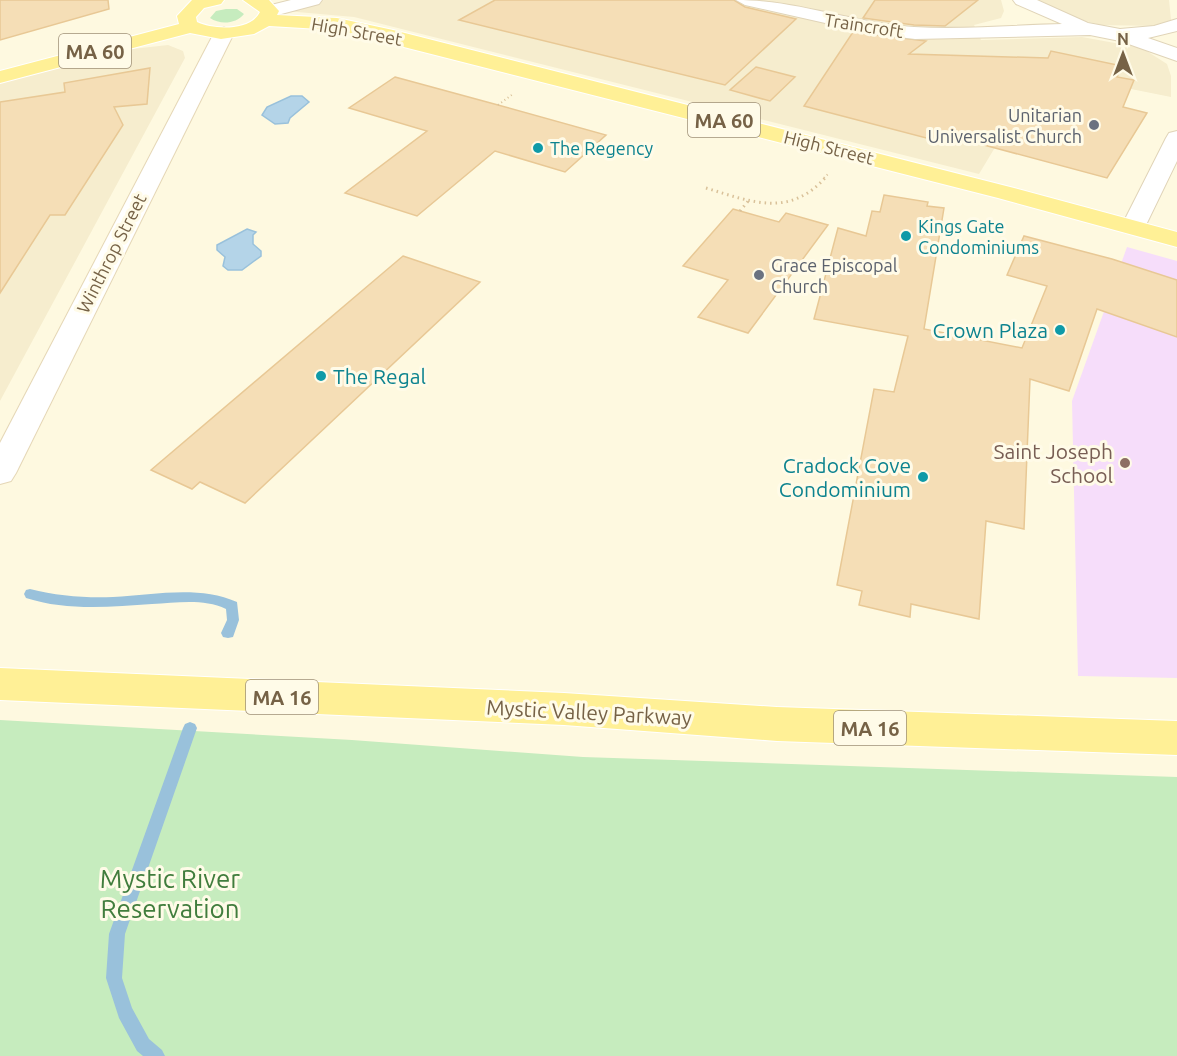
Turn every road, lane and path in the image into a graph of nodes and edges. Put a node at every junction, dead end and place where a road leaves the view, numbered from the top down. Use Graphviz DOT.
graph roads {
  1 [pos="252,0"];
  2 [pos="313,0"];
  3 [pos="745,0"];
  4 [pos="1015,0"];
  5 [pos="1022,0"];
  6 [pos="204,1"];
  7 [pos="269,15"];
  8 [pos="1177,26"];
  9 [pos="191,27"];
  10 [pos="1090,29"];
  11 [pos="985,32"];
  12 [pos="224,33"];
  13 [pos="1120,35"];
  14 [pos="1177,55"];
  15 [pos="0,77"];
  16 [pos="1177,138"];
  17 [pos="847,152"];
  18 [pos="706,188"];
  19 [pos="749,200"];
  20 [pos="740,211"];
  21 [pos="1132,227"];
  22 [pos="1177,240"];
  23 [pos="0,473"];
  24 [pos="0,684"];
  25 [pos="1177,738"];
  1 -- 7 [label="main road"];
  2 -- 7 [label="street"];
  3 -- 11 [label="street, Traincroft"];
  4 -- 11 [label="street, Traincroft"];
  5 -- 10 [label="street, Traincroft"];
  6 -- 9 [label="main road"];
  7 -- 12 [label="main road"];
  7 -- 17 [label="main road, High Street / MA 60"];
  8 -- 13 [label="street, Traincroft"];
  9 -- 12 [label="main road"];
  9 -- 15 [label="main road, MA 60"];
  10 -- 11 [label="street, Traincroft"];
  10 -- 13 [label="street, Traincroft"];
  12 -- 23 [label="street, Winthrop Street"];
  13 -- 14 [label="street, Traincroft"];
  16 -- 21 [label="street"];
  17 -- 19 [label="path"];
  17 -- 21 [label="main road, High Street / MA 60"];
  18 -- 19 [label="path"];
  19 -- 20 [label="path"];
  21 -- 22 [label="main road, High Street / MA 60"];
  24 -- 25 [label="main road, Mystic Valley Parkway / MA 16"];
}
